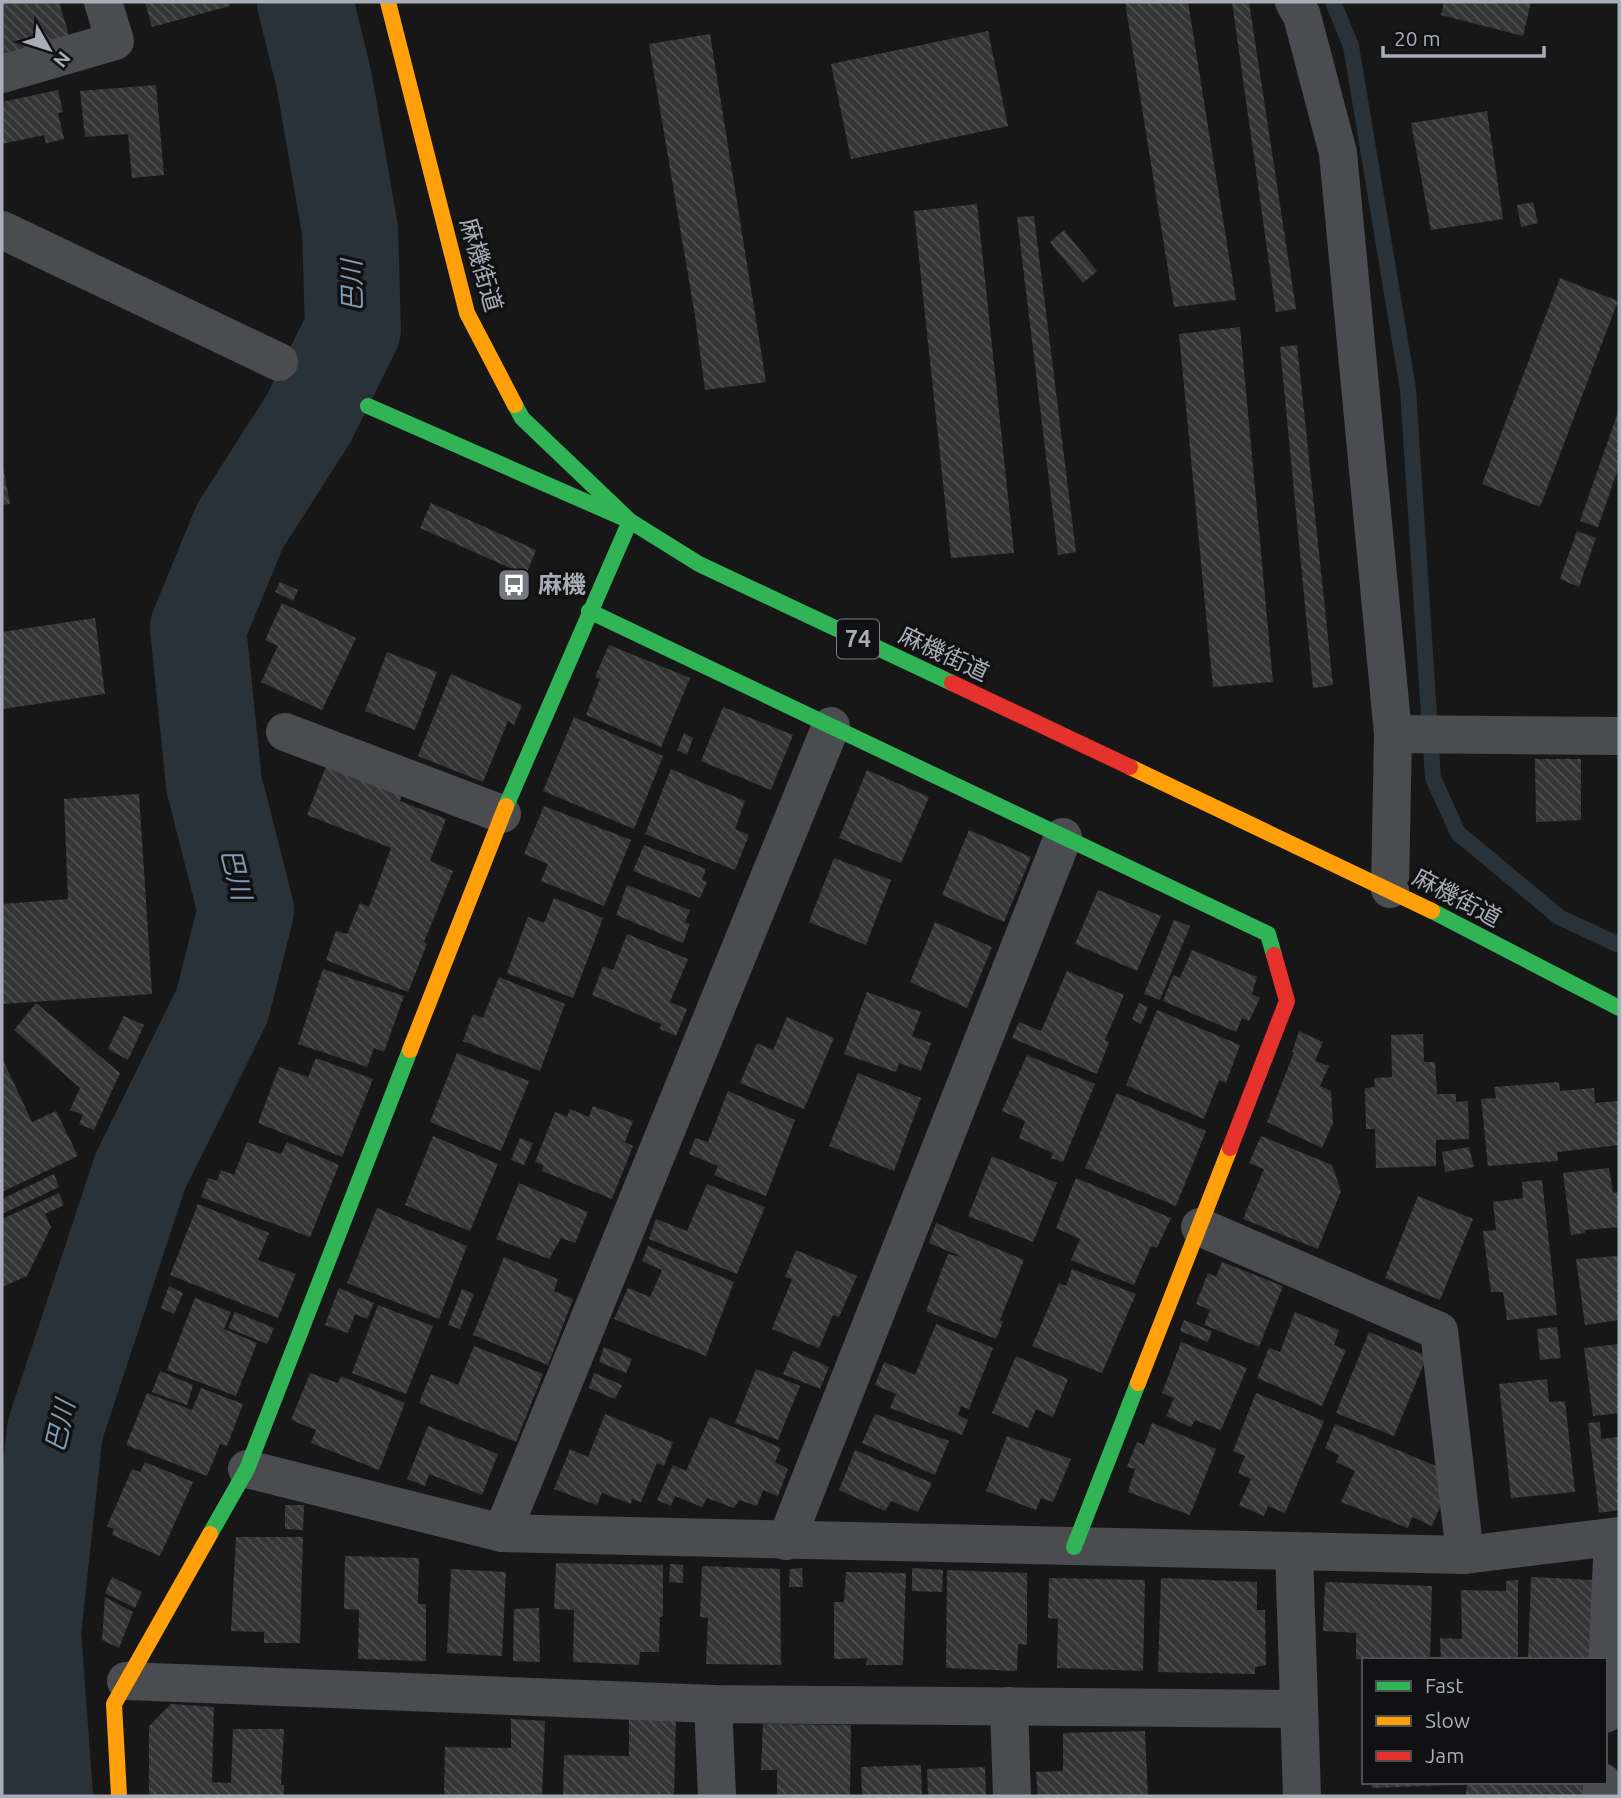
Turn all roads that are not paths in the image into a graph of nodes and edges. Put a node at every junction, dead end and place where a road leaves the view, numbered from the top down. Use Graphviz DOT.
graph roads {
  1 [pos="103,2"];
  2 [pos="388,2"];
  3 [pos="1294,2"];
  4 [pos="2,74"];
  5 [pos="2,230"];
  6 [pos="279,362"];
  7 [pos="368,406"];
  8 [pos="630,521"];
  9 [pos="589,611"];
  10 [pos="831,726"];
  11 [pos="285,732"];
  12 [pos="1393,734"];
  13 [pos="1619,736"];
  14 [pos="502,814"];
  15 [pos="1063,837"];
  16 [pos="1390,888"];
  17 [pos="1619,1008"];
  18 [pos="1200,1227"];
  19 [pos="247,1469"];
  20 [pos="502,1533"];
  21 [pos="1616,1536"];
  22 [pos="786,1541"];
  23 [pos="1074,1547"];
  24 [pos="1294,1551"];
  25 [pos="1465,1555"];
  26 [pos="126,1681"];
  27 [pos="1607,1682"];
  28 [pos="713,1704"];
  29 [pos="1009,1706"];
  30 [pos="1299,1709"];
  31 [pos="119,1796"];
  32 [pos="717,1796"];
  33 [pos="1012,1796"];
  34 [pos="1302,1796"];
  1 -- 4 [label="street"];
  2 -- 8 [label="street, 麻機街道 / 74"];
  3 -- 12 [label="street"];
  5 -- 6 [label="street"];
  7 -- 8 [label="street"];
  8 -- 9 [label="street"];
  8 -- 16 [label="street, 麻機街道 / 74"];
  9 -- 10 [label="street"];
  9 -- 14 [label="street"];
  10 -- 15 [label="street"];
  10 -- 20 [label="street"];
  11 -- 14 [label="street"];
  12 -- 13 [label="street"];
  12 -- 16 [label="street"];
  14 -- 19 [label="street"];
  15 -- 18 [label="street"];
  15 -- 22 [label="street"];
  16 -- 17 [label="street, 麻機街道 / 74"];
  18 -- 23 [label="street"];
  18 -- 25 [label="street"];
  19 -- 20 [label="street"];
  19 -- 26 [label="street"];
  20 -- 22 [label="street"];
  21 -- 25 [label="street"];
  21 -- 27 [label="street"];
  22 -- 23 [label="street"];
  23 -- 24 [label="street"];
  24 -- 25 [label="street"];
  24 -- 30 [label="street"];
  26 -- 28 [label="street"];
  26 -- 31 [label="street"];
  28 -- 29 [label="street"];
  28 -- 32 [label="street"];
  29 -- 30 [label="street"];
  29 -- 33 [label="street"];
  30 -- 34 [label="street"];
}
